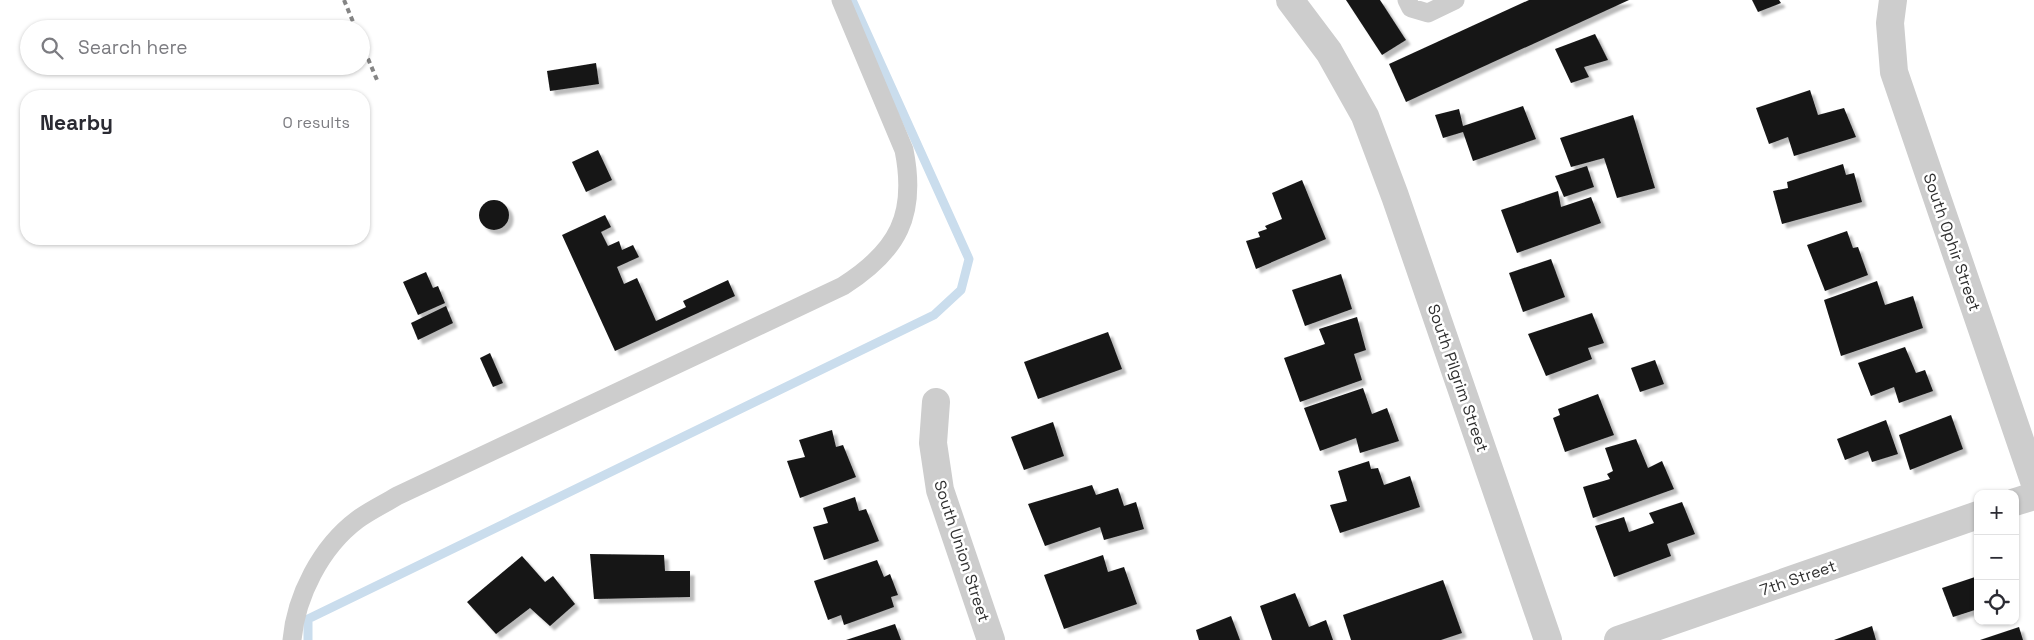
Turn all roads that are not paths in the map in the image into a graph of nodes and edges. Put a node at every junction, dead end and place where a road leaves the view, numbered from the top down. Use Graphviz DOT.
graph roads {
  1 [pos="841,0"];
  2 [pos="1290,0"];
  3 [pos="1407,0"];
  4 [pos="1455,0"];
  5 [pos="1893,0"];
  6 [pos="936,402"];
  7 [pos="2034,481"];
  8 [pos="2034,496"];
  9 [pos="2019,501"];
  10 [pos="1974,516"];
  11 [pos="292,640"];
  12 [pos="991,640"];
  13 [pos="1548,640"];
  14 [pos="1618,640"];
  1 -- 11 [label="lane"];
  2 -- 13 [label="street, South Pilgrim Street"];
  3 -- 4 [label="lane"];
  5 -- 7 [label="street, South Ophir Street"];
  6 -- 12 [label="street, South Union Street"];
  8 -- 9 [label="street"];
  10 -- 14 [label="street, 7th Street"];
}
